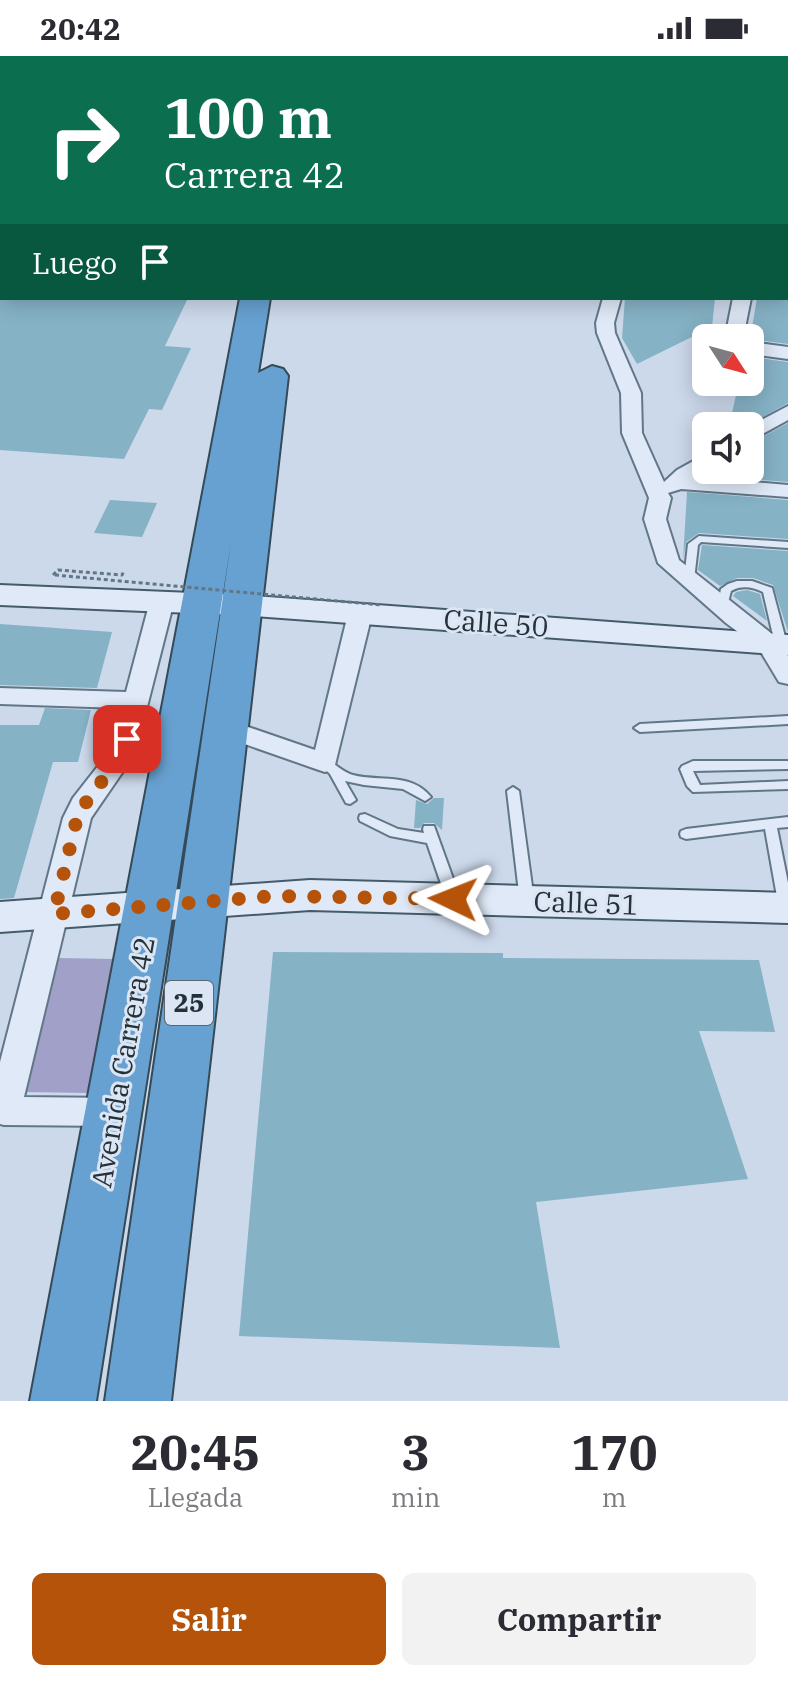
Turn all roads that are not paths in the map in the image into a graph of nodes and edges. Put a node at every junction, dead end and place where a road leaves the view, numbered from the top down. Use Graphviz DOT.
graph roads {
  1 [pos="255,300"];
  2 [pos="282,300"];
  3 [pos="611,300"];
  4 [pos="742,300"];
  5 [pos="737,324"];
  6 [pos="764,350"];
  7 [pos="788,353"];
  8 [pos="788,412"];
  9 [pos="764,427"];
  10 [pos="692,470"];
  11 [pos="676,482"];
  12 [pos="788,491"];
  13 [pos="660,498"];
  14 [pos="788,545"];
  15 [pos="0,576"];
  16 [pos="689,580"];
  17 [pos="0,595"];
  18 [pos="100,598"];
  19 [pos="202,603"];
  20 [pos="722,608"];
  21 [pos="371,610"];
  22 [pos="781,652"];
  23 [pos="0,696"];
  24 [pos="137,700"];
  25 [pos="788,720"];
  26 [pos="225,728"];
  27 [pos="640,728"];
  28 [pos="788,765"];
  29 [pos="330,769"];
  30 [pos="788,785"];
  31 [pos="513,791"];
  32 [pos="425,797"];
  33 [pos="350,800"];
  34 [pos="365,818"];
  35 [pos="788,822"];
  36 [pos="770,824"];
  37 [pos="686,834"];
  38 [pos="453,899"];
  39 [pos="527,901"];
  40 [pos="177,904"];
  41 [pos="787,908"];
  42 [pos="54,914"];
  43 [pos="0,917"];
  44 [pos="114,1112"];
  45 [pos="2,1120"];
  46 [pos="63,1401"];
  47 [pos="138,1401"];
  1 -- 19 [label="highway, Avenida Carrera 42 / 25"];
  2 -- 19 [label="highway, Avenida Carrera 42 / 25"];
  3 -- 13 [label="street"];
  4 -- 5 [label="street"];
  6 -- 7 [label="street"];
  8 -- 9 [label="street"];
  10 -- 11 [label="street"];
  11 -- 12 [label="street"];
  11 -- 13 [label="street"];
  13 -- 16 [label="street"];
  14 -- 16 [label="lane"];
  15 -- 18 [label="street"];
  16 -- 20 [label="street"];
  17 -- 18 [label="street"];
  18 -- 19 [label="street, Calle 50"];
  19 -- 21 [label="street, Calle 50"];
  19 -- 24 [label="street"];
  19 -- 26 [label="highway, Avenida Carrera 42 / 25"];
  19 -- 40 [label="highway, Avenida Carrera 42 / 25"];
  20 -- 22 [label="street"];
  20 -- 22 [label="lane"];
  21 -- 22 [label="street, Calle 50"];
  21 -- 29 [label="street"];
  23 -- 24 [label="street"];
  24 -- 42 [label="street"];
  25 -- 27 [label="lane"];
  26 -- 29 [label="street"];
  26 -- 40 [label="highway, Avenida Carrera 42 / 25"];
  28 -- 30 [label="lane"];
  29 -- 32 [label="lane"];
  29 -- 33 [label="lane"];
  31 -- 39 [label="lane"];
  34 -- 38 [label="lane"];
  35 -- 36 [label="lane"];
  36 -- 37 [label="lane"];
  36 -- 41 [label="lane"];
  38 -- 39 [label="street, Calle 51"];
  38 -- 40 [label="street, Calle 51"];
  39 -- 41 [label="street, Calle 51"];
  40 -- 42 [label="street, Calle 51"];
  40 -- 44 [label="highway, Avenida Carrera 42 / 25"];
  40 -- 47 [label="highway, Avenida Carrera 42 / 25"];
  42 -- 43 [label="street, Calle 51"];
  42 -- 45 [label="street"];
  44 -- 45 [label="street"];
  44 -- 46 [label="highway, Avenida Carrera 42 / 25"];
}
